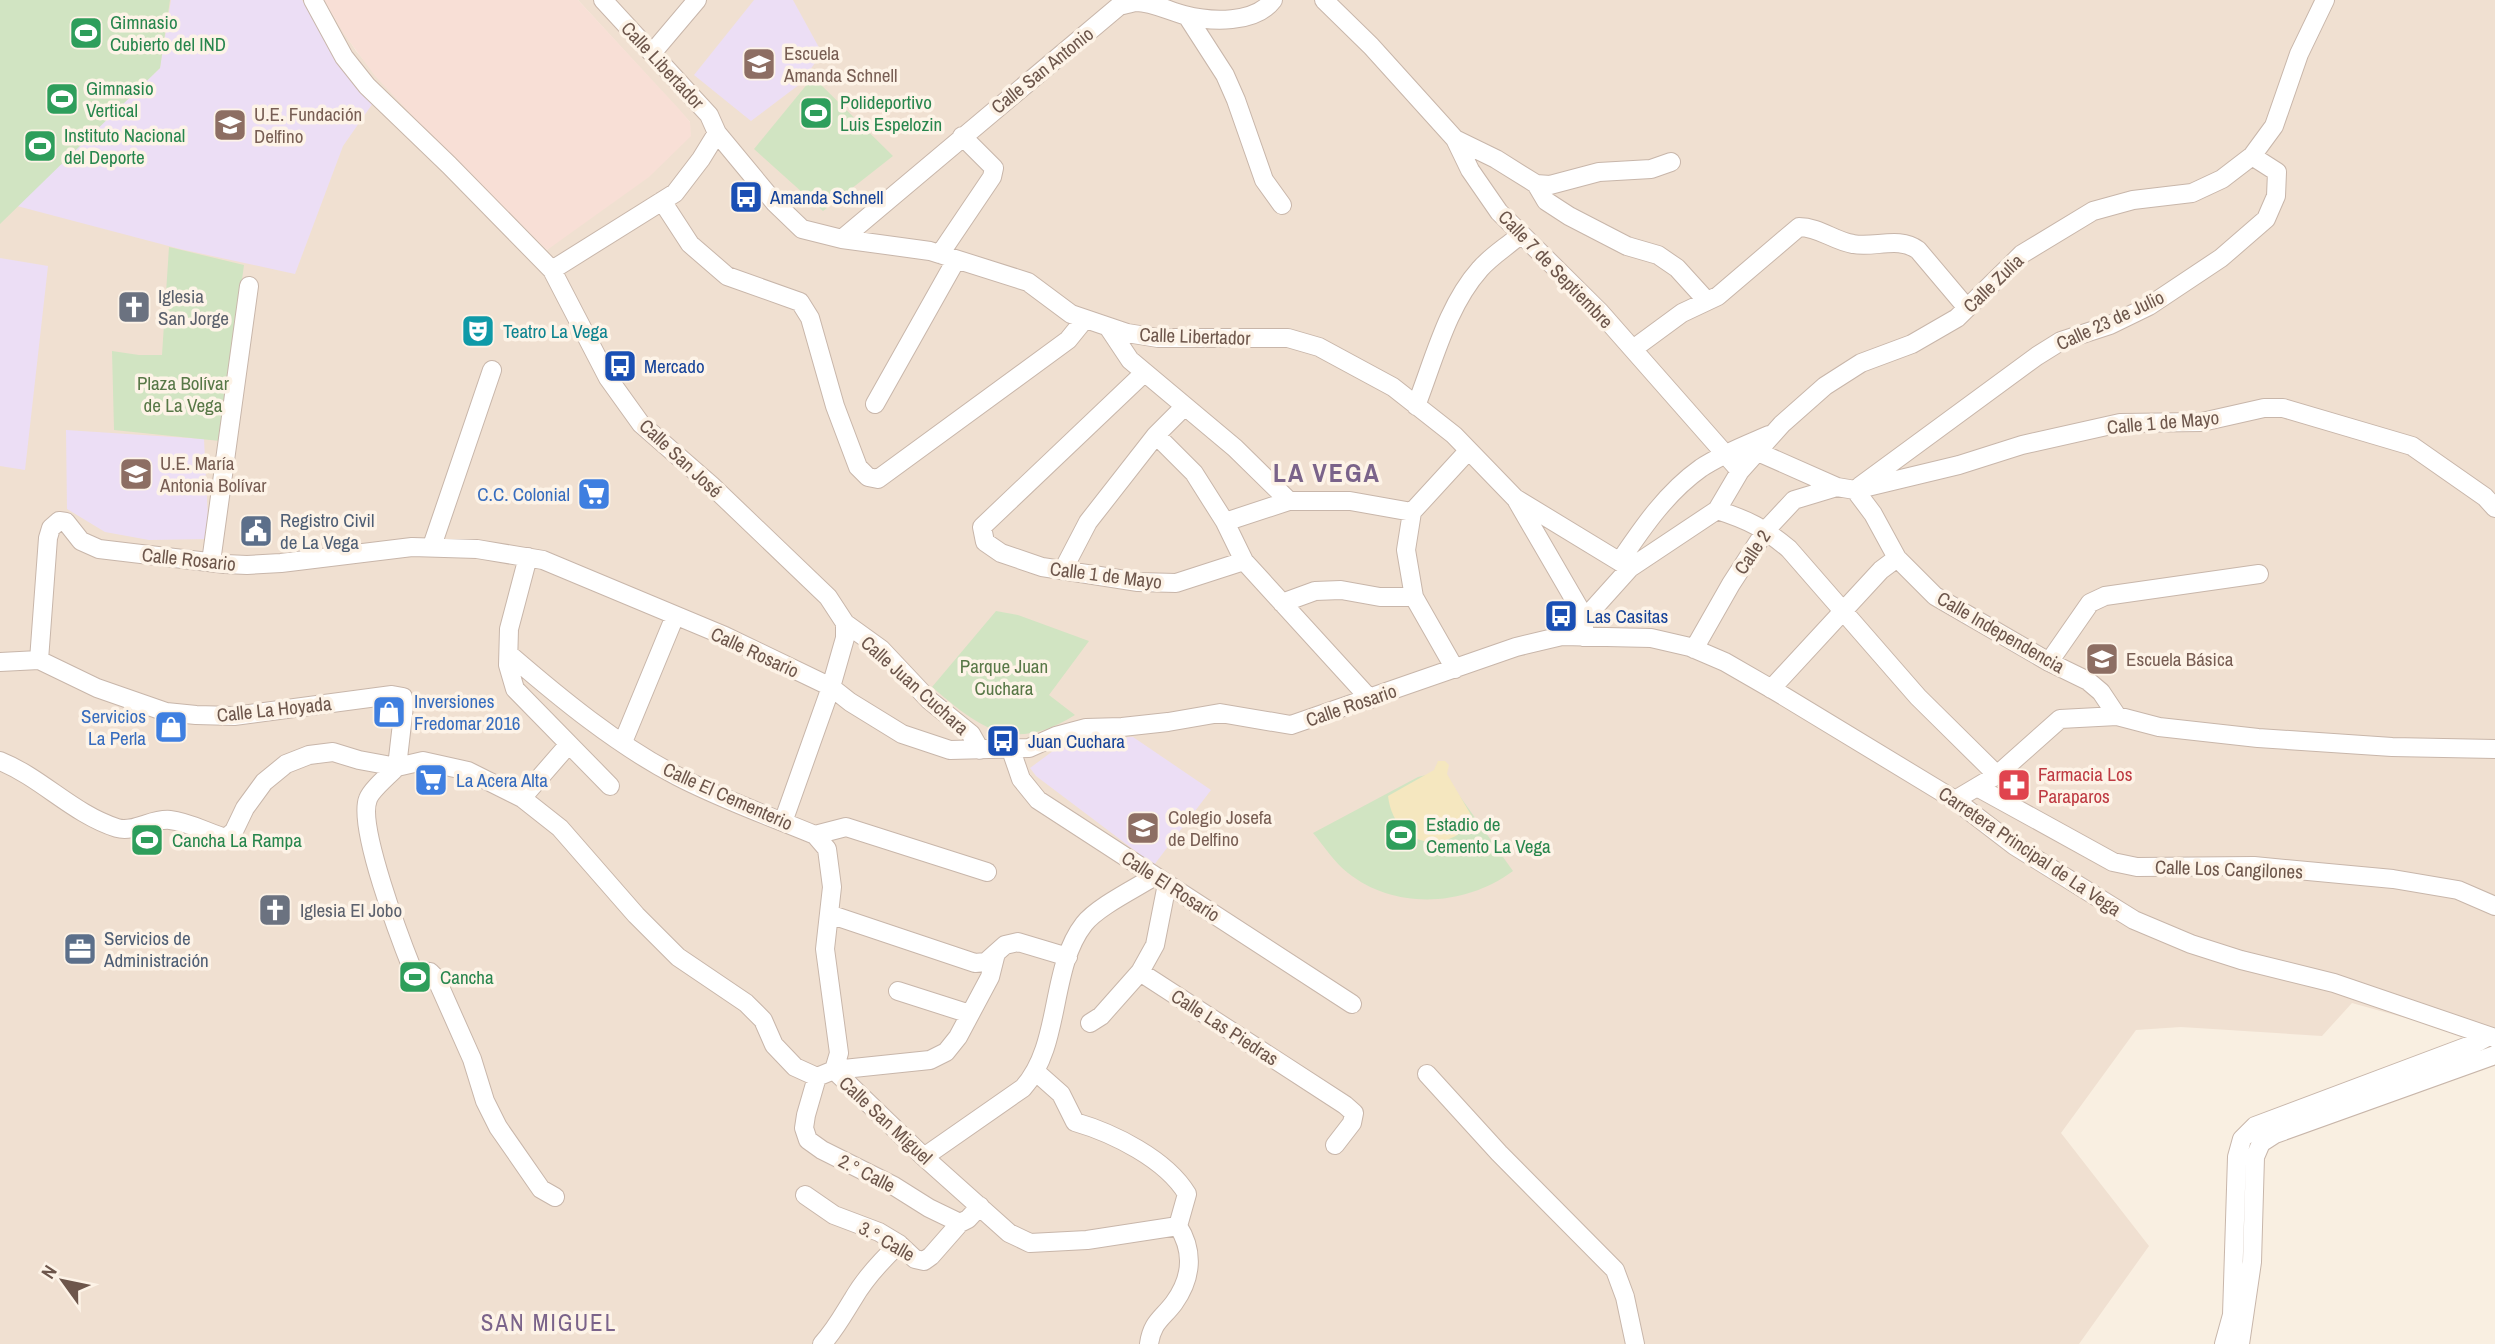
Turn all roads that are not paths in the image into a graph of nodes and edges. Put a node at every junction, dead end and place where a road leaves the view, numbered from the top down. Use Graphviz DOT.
graph roads {
  1 [pos="313,0"];
  2 [pos="603,0"];
  3 [pos="697,0"];
  4 [pos="1273,0"];
  5 [pos="1324,0"];
  6 [pos="2325,0"];
  7 [pos="1187,16"];
  8 [pos="653,52"];
  9 [pos="717,133"];
  10 [pos="962,136"];
  11 [pos="1455,139"];
  12 [pos="2252,156"];
  13 [pos="1671,162"];
  14 [pos="1536,184"];
  15 [pos="662,201"];
  16 [pos="1282,205"];
  17 [pos="1521,234"];
  18 [pos="842,239"];
  19 [pos="948,257"];
  20 [pos="552,270"];
  21 [pos="249,286"];
  22 [pos="1707,301"];
  23 [pos="1966,308"];
  24 [pos="1085,319"];
  25 [pos="1108,327"];
  26 [pos="1633,349"];
  27 [pos="492,370"];
  28 [pos="1144,373"];
  29 [pos="875,404"];
  30 [pos="1416,406"];
  31 [pos="1184,407"];
  32 [pos="1775,432"];
  33 [pos="1156,435"];
  34 [pos="1468,451"];
  35 [pos="1758,452"];
  36 [pos="1725,454"];
  37 [pos="1740,471"];
  38 [pos="1846,489"];
  39 [pos="1516,498"];
  40 [pos="1289,501"];
  41 [pos="2495,508"];
  42 [pos="1717,510"];
  43 [pos="1412,512"];
  44 [pos="1225,522"];
  45 [pos="1766,530"];
  46 [pos="432,546"];
  47 [pos="528,557"];
  48 [pos="1897,558"];
  49 [pos="1244,561"];
  50 [pos="211,562"];
  51 [pos="1625,564"];
  52 [pos="1063,570"];
  53 [pos="2259,574"];
  54 [pos="1414,597"];
  55 [pos="1282,603"];
  56 [pos="1843,610"];
  57 [pos="674,616"];
  58 [pos="1585,618"];
  59 [pos="845,623"];
  60 [pos="1583,637"];
  61 [pos="1694,649"];
  62 [pos="509,654"];
  63 [pos="39,660"];
  64 [pos="0,662"];
  65 [pos="2049,662"];
  66 [pos="1455,669"];
  67 [pos="831,687"];
  68 [pos="1772,688"];
  69 [pos="1370,699"];
  70 [pos="2117,716"];
  71 [pos="623,742"];
  72 [pos="569,744"];
  73 [pos="2495,749"];
  74 [pos="980,750"];
  75 [pos="1012,750"];
  76 [pos="0,761"];
  77 [pos="397,767"];
  78 [pos="1997,775"];
  79 [pos="610,786"];
  80 [pos="1977,787"];
  81 [pos="522,798"];
  82 [pos="1955,800"];
  83 [pos="783,822"];
  84 [pos="815,835"];
  85 [pos="987,872"];
  86 [pos="1161,880"];
  87 [pos="2495,906"];
  88 [pos="829,914"];
  89 [pos="996,953"];
  90 [pos="1068,957"];
  91 [pos="1140,972"];
  92 [pos="898,991"];
  93 [pos="1352,1004"];
  94 [pos="970,1014"];
  95 [pos="1090,1023"];
  96 [pos="2492,1037"];
  97 [pos="2495,1055"];
  98 [pos="1035,1071"];
  99 [pos="825,1073"];
  100 [pos="1427,1073"];
  101 [pos="1335,1145"];
  102 [pos="924,1157"];
  103 [pos="805,1195"];
  104 [pos="555,1197"];
  105 [pos="980,1206"];
  106 [pos="960,1223"];
  107 [pos="1178,1226"];
  108 [pos="899,1244"];
  109 [pos="821,1344"];
  110 [pos="1149,1344"];
  111 [pos="1635,1344"];
  112 [pos="2224,1344"];
  113 [pos="2239,1344"];
  1 -- 20 [label="street, Calle San José"];
  2 -- 8 [label="street, Calle Libertador"];
  3 -- 8 [label="street"];
  4 -- 7 [label="street, Calle San Antonio"];
  5 -- 11 [label="street, Calle 7 de Septiembre"];
  6 -- 12 [label="street, Calle Zulia"];
  7 -- 10 [label="street, Calle San Antonio"];
  7 -- 16 [label="street"];
  8 -- 9 [label="street, Calle Libertador"];
  9 -- 15 [label="street"];
  9 -- 18 [label="street, Calle Libertador"];
  10 -- 18 [label="street, Calle San Antonio"];
  10 -- 19 [label="street"];
  11 -- 14 [label="street"];
  11 -- 17 [label="street, Calle 7 de Septiembre"];
  12 -- 23 [label="street, Calle Zulia"];
  12 -- 38 [label="street, Calle 23 de Julio"];
  13 -- 14 [label="street"];
  14 -- 22 [label="street"];
  15 -- 20 [label="street"];
  15 -- 24 [label="street"];
  17 -- 26 [label="street, Calle 7 de Septiembre"];
  17 -- 30 [label="street"];
  18 -- 19 [label="street, Calle Libertador"];
  19 -- 24 [label="street, Calle Libertador"];
  19 -- 29 [label="street"];
  20 -- 59 [label="street, Calle San José"];
  21 -- 50 [label="street"];
  22 -- 23 [label="street"];
  22 -- 26 [label="street"];
  23 -- 32 [label="street, Calle Zulia"];
  24 -- 25 [label="street, Calle Libertador"];
  25 -- 28 [label="street"];
  25 -- 30 [label="street, Calle Libertador"];
  26 -- 36 [label="street, Calle 7 de Septiembre"];
  27 -- 46 [label="street"];
  28 -- 31 [label="street"];
  28 -- 52 [label="street, Calle 1 de Mayo"];
  30 -- 34 [label="street, Calle Libertador"];
  31 -- 33 [label="street"];
  31 -- 40 [label="street"];
  32 -- 35 [label="street, Calle Zulia"];
  32 -- 36 [label="street"];
  33 -- 44 [label="street"];
  33 -- 52 [label="street"];
  34 -- 39 [label="street, Calle Libertador"];
  34 -- 43 [label="street"];
  35 -- 37 [label="street, Calle Zulia"];
  35 -- 38 [label="street, Calle Independencia"];
  36 -- 37 [label="street, Calle 7 de Septiembre"];
  36 -- 51 [label="street"];
  37 -- 42 [label="street, Calle Zulia"];
  38 -- 41 [label="street, Calle 1 de Mayo"];
  38 -- 45 [label="street, Calle 2"];
  38 -- 48 [label="street, Calle Independencia"];
  39 -- 51 [label="street, Calle Libertador"];
  39 -- 58 [label="street"];
  40 -- 43 [label="street"];
  40 -- 44 [label="street"];
  42 -- 45 [label="street"];
  42 -- 51 [label="street, Calle Zulia"];
  43 -- 54 [label="street"];
  44 -- 49 [label="street"];
  45 -- 56 [label="street"];
  45 -- 61 [label="street, Calle 2"];
  46 -- 47 [label="street, Calle Rosario"];
  46 -- 50 [label="street, Calle Rosario"];
  47 -- 57 [label="street, Calle Rosario"];
  47 -- 62 [label="street"];
  48 -- 56 [label="street"];
  48 -- 65 [label="street, Calle Independencia"];
  49 -- 52 [label="street, Calle 1 de Mayo"];
  49 -- 55 [label="street"];
  50 -- 63 [label="street, Calle Rosario"];
  51 -- 58 [label="street"];
  53 -- 65 [label="street"];
  54 -- 55 [label="street"];
  54 -- 66 [label="street"];
  55 -- 69 [label="street"];
  56 -- 68 [label="street"];
  56 -- 78 [label="street"];
  57 -- 67 [label="street, Calle Rosario"];
  57 -- 71 [label="street"];
  58 -- 60 [label="street"];
  59 -- 67 [label="street"];
  59 -- 74 [label="street, Calle Juan Cuchara"];
  60 -- 61 [label="street, Carretera Principal de La Vega"];
  60 -- 66 [label="street, Calle Rosario"];
  61 -- 68 [label="street, Carretera Principal de La Vega"];
  62 -- 71 [label="street, Calle El Cementerio"];
  62 -- 72 [label="street"];
  63 -- 64 [label="street, Calle La Hoyada"];
  63 -- 77 [label="street, Calle La Hoyada"];
  65 -- 70 [label="street, Calle Independencia"];
  66 -- 69 [label="street, Calle Rosario"];
  67 -- 74 [label="street, Calle Rosario"];
  67 -- 83 [label="street"];
  68 -- 82 [label="street, Carretera Principal de La Vega"];
  69 -- 75 [label="street, Calle Rosario"];
  70 -- 73 [label="street"];
  70 -- 78 [label="street"];
  71 -- 83 [label="street, Calle El Cementerio"];
  72 -- 79 [label="street"];
  72 -- 81 [label="street"];
  74 -- 75 [label="street, Calle Rosario"];
  75 -- 86 [label="street, Calle El Rosario"];
  76 -- 77 [label="street, Calle San Miguel"];
  77 -- 81 [label="street, Calle San Miguel"];
  77 -- 104 [label="street"];
  78 -- 80 [label="street"];
  80 -- 82 [label="street"];
  80 -- 87 [label="street, Calle Los Cangilones"];
  81 -- 99 [label="street, Calle San Miguel"];
  82 -- 96 [label="street, Carretera Principal de La Vega"];
  83 -- 84 [label="street, Calle El Cementerio"];
  84 -- 85 [label="street"];
  84 -- 88 [label="street, Calle El Cementerio"];
  86 -- 90 [label="street"];
  86 -- 91 [label="street"];
  86 -- 93 [label="street, Calle El Rosario"];
  88 -- 89 [label="street"];
  88 -- 99 [label="street, Calle El Cementerio"];
  89 -- 90 [label="street"];
  89 -- 94 [label="street"];
  90 -- 98 [label="street"];
  91 -- 95 [label="street"];
  91 -- 101 [label="street, Calle Las Piedras"];
  92 -- 94 [label="street"];
  94 -- 99 [label="street"];
  96 -- 112 [label="street"];
  97 -- 113 [label="street"];
  98 -- 102 [label="street"];
  98 -- 107 [label="street"];
  99 -- 102 [label="street, Calle San Miguel"];
  99 -- 106 [label="street, 2.° Calle"];
  100 -- 111 [label="street"];
  102 -- 105 [label="street, Calle San Miguel"];
  103 -- 108 [label="street, 3.° Calle"];
  105 -- 106 [label="street"];
  105 -- 107 [label="street, Calle San Miguel"];
  106 -- 108 [label="street, 3.° Calle"];
  107 -- 110 [label="street"];
  108 -- 109 [label="street"];
}
